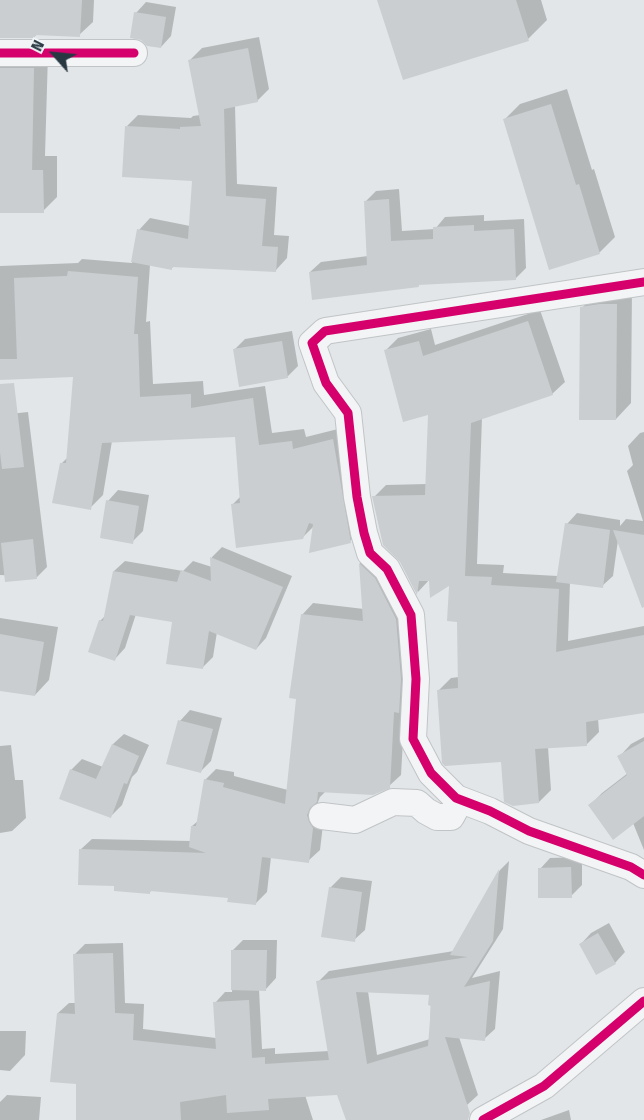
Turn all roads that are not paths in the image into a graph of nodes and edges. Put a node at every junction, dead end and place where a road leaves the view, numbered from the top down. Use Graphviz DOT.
graph roads {
  1 [pos="0,53"];
  2 [pos="134,53"];
  3 [pos="644,282"];
  4 [pos="456,798"];
  5 [pos="322,816"];
  6 [pos="644,875"];
  7 [pos="644,1001"];
  8 [pos="483,1120"];
  1 -- 2 [label="street"];
  3 -- 4 [label="street"];
  4 -- 5 [label="street"];
  4 -- 6 [label="street"];
  7 -- 8 [label="street"];
}
